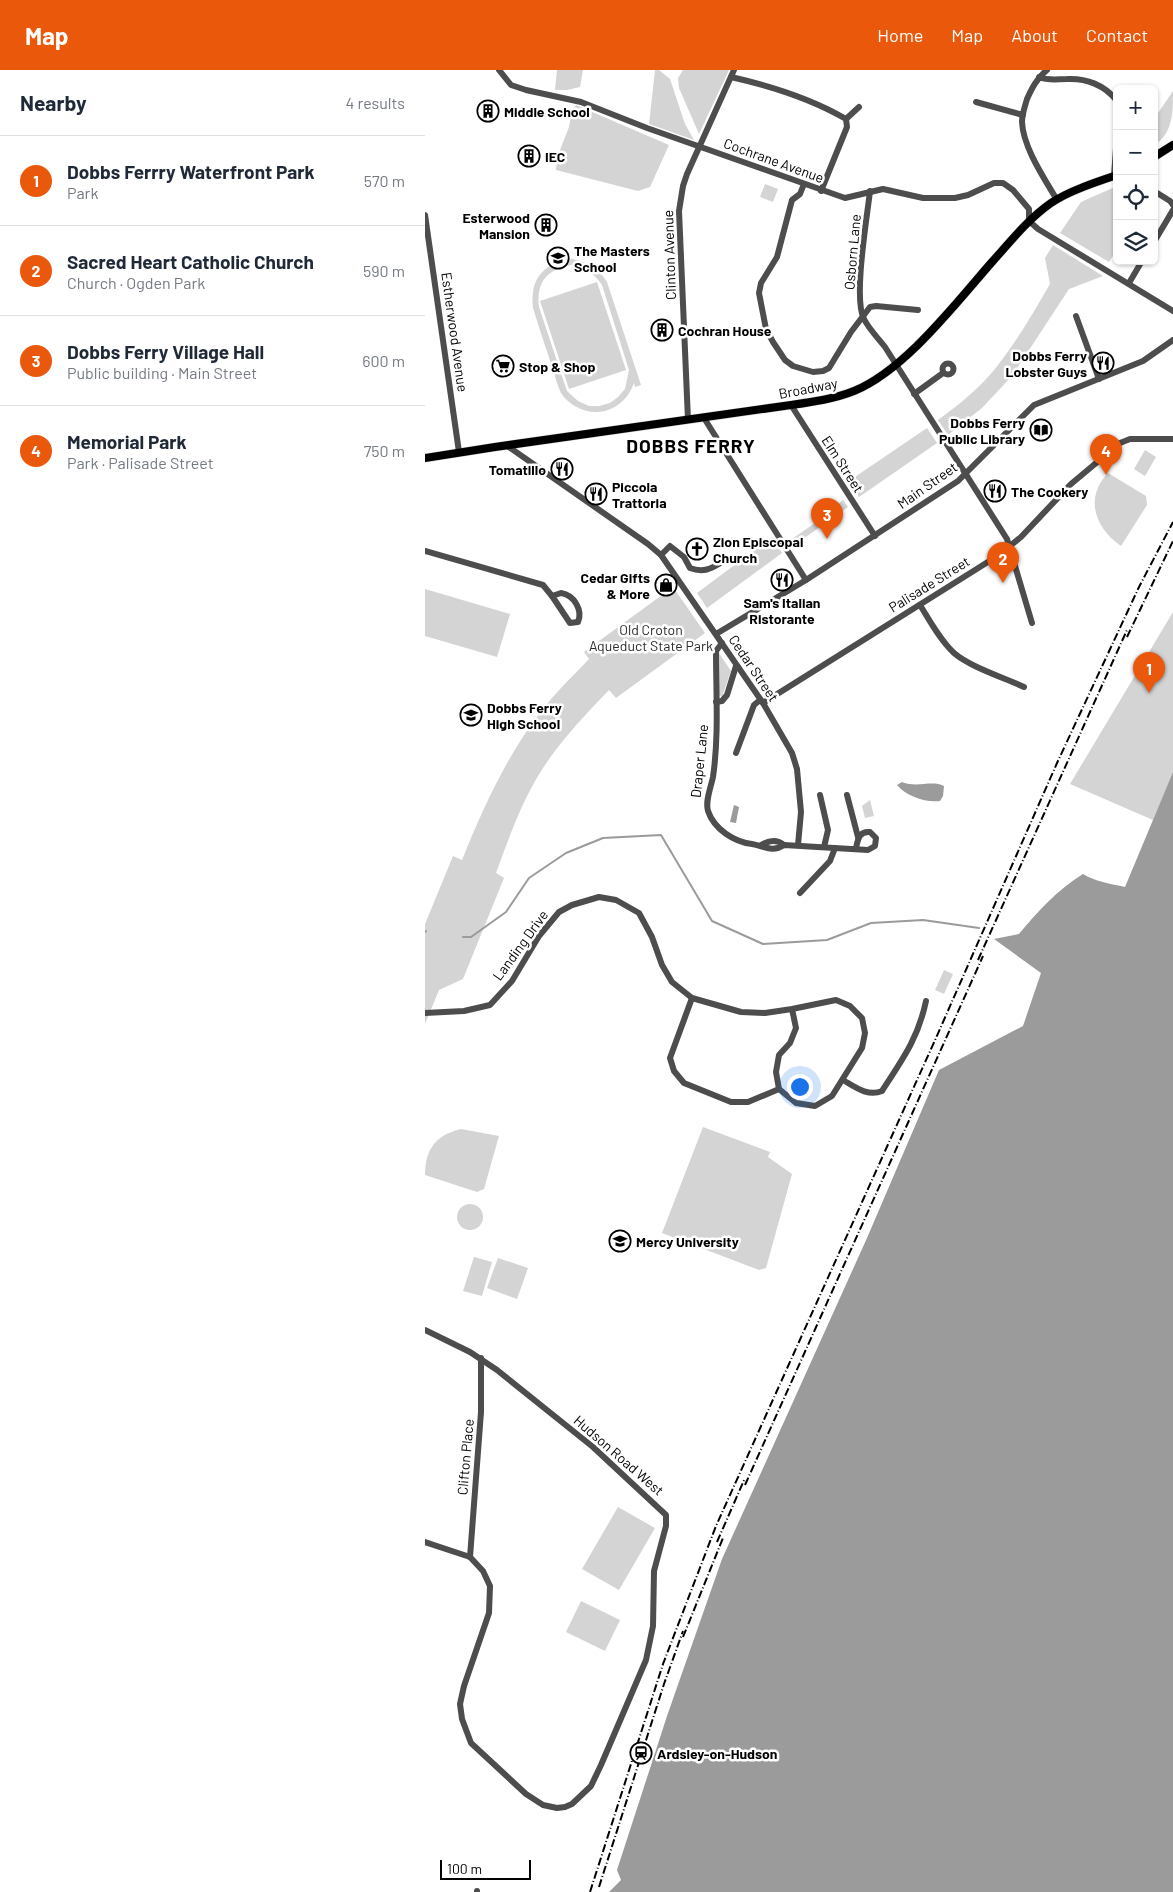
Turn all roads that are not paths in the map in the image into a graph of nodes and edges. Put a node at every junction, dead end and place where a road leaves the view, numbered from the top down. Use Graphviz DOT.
graph roads {
  1 [pos="499,70"];
  2 [pos="734,70"];
  3 [pos="1047,70"];
  4 [pos="731,77"];
  5 [pos="1039,77"];
  6 [pos="1113,98"];
  7 [pos="975,102"];
  8 [pos="859,107"];
  9 [pos="1023,115"];
  10 [pos="846,119"];
  11 [pos="1173,145"];
  12 [pos="700,146"];
  13 [pos="1158,154"];
  14 [pos="1113,176"];
  15 [pos="804,184"];
  16 [pos="821,191"];
  17 [pos="870,191"];
  18 [pos="1158,194"];
  19 [pos="1057,200"];
  20 [pos="1173,205"];
  21 [pos="1173,210"];
  22 [pos="425,216"];
  23 [pos="1029,221"];
  24 [pos="1158,235"];
  25 [pos="1140,265"];
  26 [pos="1129,283"];
  27 [pos="918,310"];
  28 [pos="1173,311"];
  29 [pos="1076,316"];
  30 [pos="863,318"];
  31 [pos="1173,340"];
  32 [pos="895,365"];
  33 [pos="943,373"];
  34 [pos="1099,378"];
  35 [pos="915,394"];
  36 [pos="791,405"];
  37 [pos="703,418"];
  38 [pos="689,420"];
  39 [pos="1173,438"];
  40 [pos="506,445"];
  41 [pos="459,452"];
  42 [pos="425,458"];
  43 [pos="966,475"];
  44 [pos="875,536"];
  45 [pos="1010,546"];
  46 [pos="425,551"];
  47 [pos="661,555"];
  48 [pos="722,562"];
  49 [pos="806,580"];
  50 [pos="552,596"];
  51 [pos="920,605"];
  52 [pos="1032,623"];
  53 [pos="716,634"];
  54 [pos="722,643"];
  55 [pos="736,666"];
  56 [pos="1024,687"];
  57 [pos="716,702"];
  58 [pos="762,702"];
  59 [pos="736,753"];
  60 [pos="820,795"];
  61 [pos="847,795"];
  62 [pos="858,837"];
  63 [pos="799,846"];
  64 [pos="823,848"];
  65 [pos="835,848"];
  66 [pos="856,848"];
  67 [pos="800,893"];
  68 [pos="692,998"];
  69 [pos="926,1001"];
  70 [pos="792,1009"];
  71 [pos="425,1013"];
  72 [pos="843,1080"];
  73 [pos="779,1089"];
  74 [pos="425,1330"];
  75 [pos="481,1358"];
  76 [pos="425,1542"];
  77 [pos="470,1557"];
  1 -- 12 [label="street, Cochrane Avenue"];
  2 -- 4 [label="street, Clinton Avenue"];
  3 -- 5 [label="street"];
  4 -- 10 [label="street"];
  4 -- 12 [label="street, Clinton Avenue"];
  5 -- 6 [label="street"];
  5 -- 9 [label="street"];
  7 -- 9 [label="street"];
  8 -- 10 [label="street"];
  9 -- 19 [label="street"];
  10 -- 16 [label="street"];
  11 -- 13 [label="main road"];
  12 -- 15 [label="street, Cochrane Avenue"];
  12 -- 38 [label="street, Clinton Avenue"];
  14 -- 19 [label="main road, Broadway"];
  15 -- 16 [label="street, Cochrane Avenue"];
  15 -- 30 [label="street"];
  16 -- 17 [label="street, Cochrane Avenue"];
  17 -- 23 [label="street, Cochrane Avenue"];
  17 -- 30 [label="street, Osborn Lane"];
  18 -- 20 [label="street"];
  19 -- 23 [label="main road, Broadway"];
  21 -- 24 [label="street"];
  22 -- 41 [label="street, Estherwood Avenue"];
  23 -- 26 [label="street"];
  23 -- 32 [label="main road, Broadway"];
  25 -- 26 [label="street"];
  26 -- 28 [label="street"];
  27 -- 30 [label="street"];
  29 -- 34 [label="street"];
  30 -- 32 [label="street"];
  31 -- 34 [label="street, Main Street"];
  32 -- 35 [label="street"];
  32 -- 36 [label="main road, Broadway"];
  33 -- 35 [label="street"];
  34 -- 43 [label="street, Main Street"];
  35 -- 43 [label="street"];
  36 -- 37 [label="main road, Broadway"];
  36 -- 44 [label="street, Elm Street"];
  37 -- 38 [label="main road, Broadway"];
  37 -- 49 [label="street"];
  38 -- 40 [label="main road, Broadway"];
  39 -- 45 [label="street, Palisade Street"];
  40 -- 41 [label="main road, Broadway"];
  40 -- 47 [label="street, Cedar Street"];
  41 -- 42 [label="main road, Broadway"];
  43 -- 44 [label="street, Main Street"];
  43 -- 45 [label="street"];
  44 -- 49 [label="street, Main Street"];
  45 -- 51 [label="street, Palisade Street"];
  45 -- 52 [label="street"];
  46 -- 50 [label="street"];
  47 -- 48 [label="street"];
  47 -- 53 [label="street, Cedar Street"];
  49 -- 53 [label="street, Main Street"];
  50 -- 50 [label="street"];
  51 -- 56 [label="street"];
  51 -- 58 [label="street, Palisade Street"];
  53 -- 54 [label="street, Cedar Street"];
  54 -- 55 [label="street, Cedar Street"];
  54 -- 57 [label="street, Draper Lane"];
  55 -- 57 [label="street"];
  55 -- 58 [label="street, Cedar Street"];
  57 -- 63 [label="street, Draper Lane"];
  58 -- 59 [label="street"];
  58 -- 63 [label="street, Cedar Street"];
  60 -- 64 [label="street"];
  61 -- 62 [label="street"];
  62 -- 66 [label="street"];
  62 -- 66 [label="street"];
  63 -- 64 [label="street"];
  64 -- 65 [label="street"];
  65 -- 66 [label="street"];
  65 -- 67 [label="street"];
  68 -- 70 [label="street, Landing Drive"];
  68 -- 71 [label="street, Landing Drive"];
  68 -- 73 [label="street"];
  69 -- 72 [label="street"];
  70 -- 72 [label="street, Landing Drive"];
  70 -- 73 [label="street"];
  72 -- 73 [label="street, Landing Drive"];
  74 -- 75 [label="street, Hudson Road West"];
  75 -- 77 [label="street, Clifton Place"];
  75 -- 77 [label="street, Hudson Road West"];
  76 -- 77 [label="street"];
}
